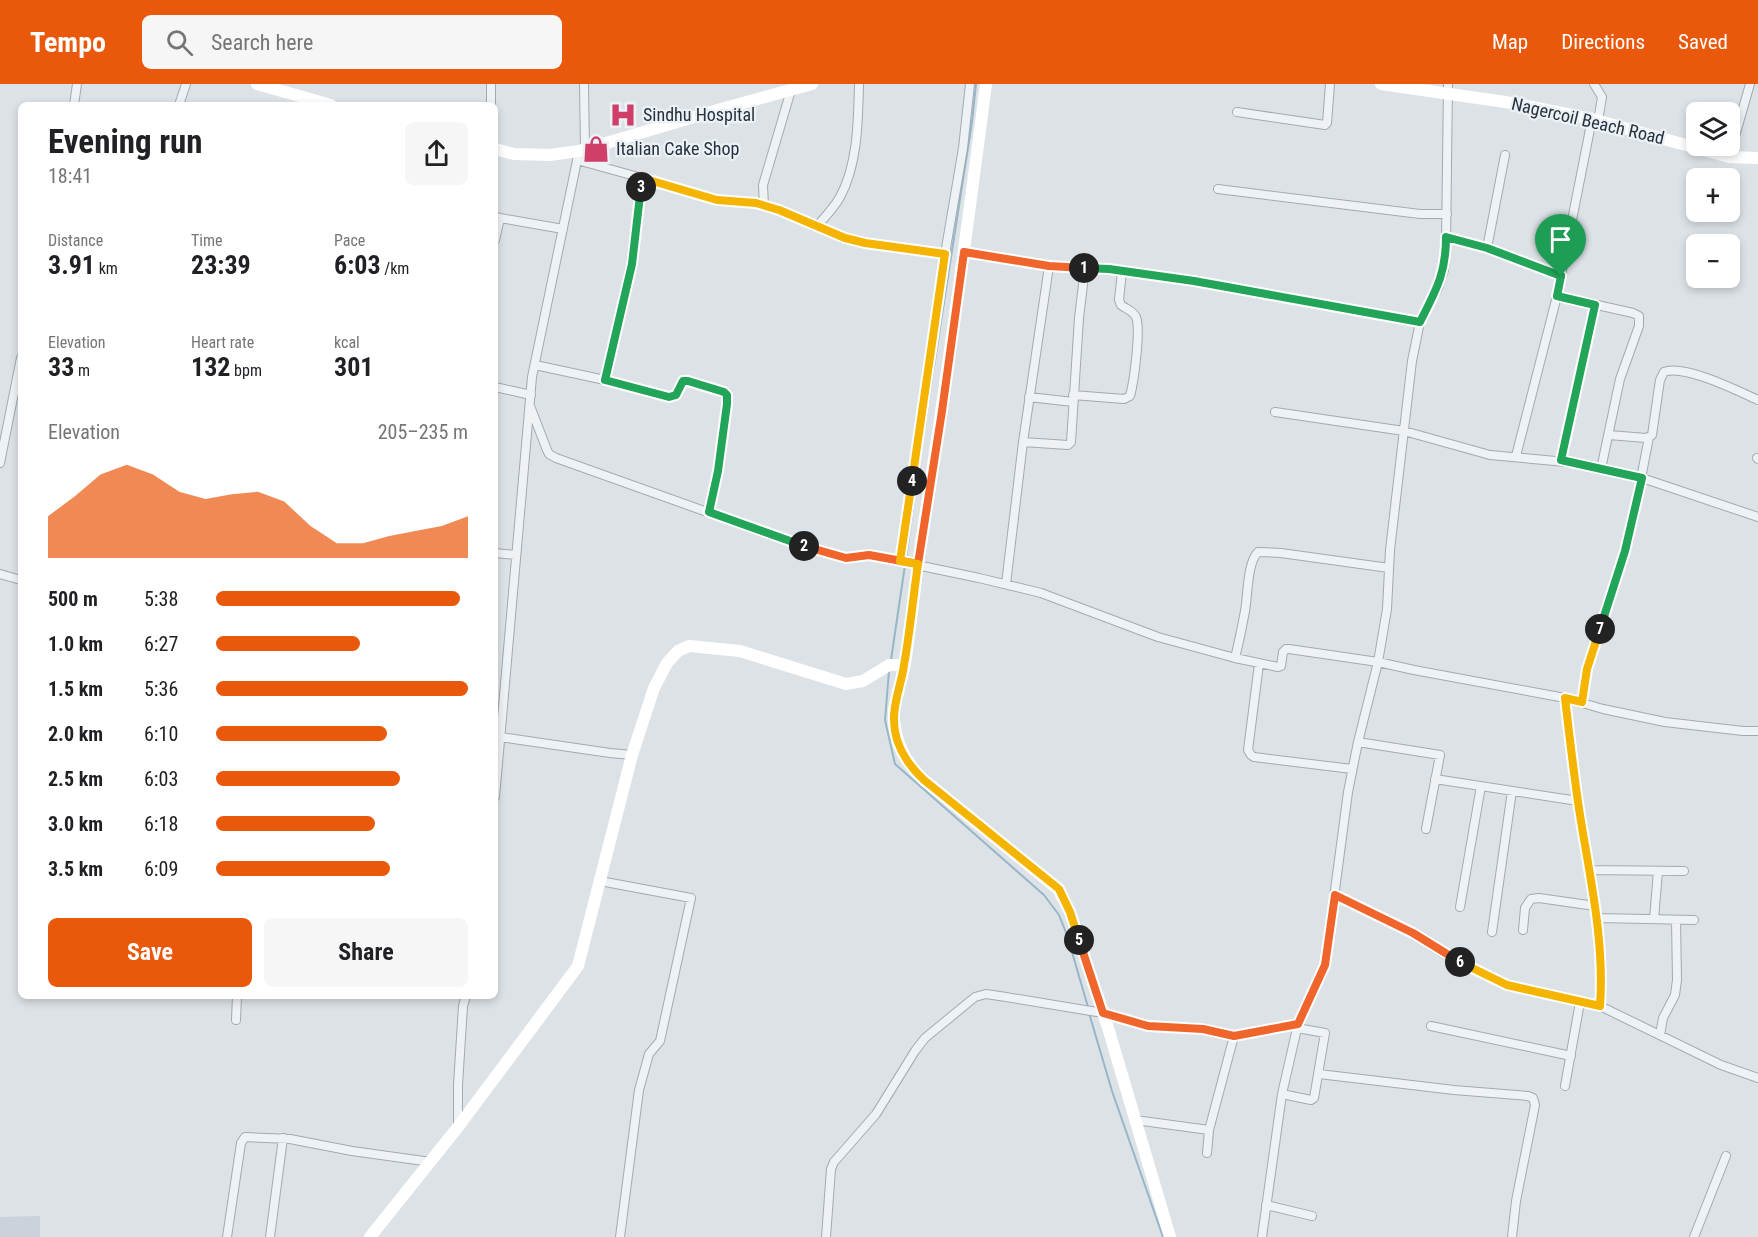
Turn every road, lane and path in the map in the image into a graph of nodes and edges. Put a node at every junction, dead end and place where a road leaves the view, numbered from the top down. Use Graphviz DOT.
graph roads {
  1 [pos="77,84"];
  2 [pos="186,84"];
  3 [pos="257,84"];
  4 [pos="491,84"];
  5 [pos="584,84"];
  6 [pos="812,84"];
  7 [pos="860,84"];
  8 [pos="970,84"];
  9 [pos="986,84"];
  10 [pos="1330,84"];
  11 [pos="1381,84"];
  12 [pos="1594,84"];
  13 [pos="1750,84"];
  14 [pos="1448,88"];
  15 [pos="791,90"];
  16 [pos="74,102"];
  17 [pos="180,102"];
  18 [pos="320,102"];
  19 [pos="491,102"];
  20 [pos="1237,112"];
  21 [pos="1595,120"];
  22 [pos="498,150"];
  23 [pos="580,153"];
  24 [pos="1505,155"];
  25 [pos="1729,157"];
  26 [pos="1758,159"];
  27 [pos="642,178"];
  28 [pos="1218,189"];
  29 [pos="764,206"];
  30 [pos="1447,214"];
  31 [pos="498,217"];
  32 [pos="817,226"];
  33 [pos="563,229"];
  34 [pos="1446,237"];
  35 [pos="1487,248"];
  36 [pos="964,252"];
  37 [pos="945,254"];
  38 [pos="1049,266"];
  39 [pos="1085,268"];
  40 [pos="1122,271"];
  41 [pos="1561,276"];
  42 [pos="1557,296"];
  43 [pos="1595,305"];
  44 [pos="1420,322"];
  45 [pos="535,365"];
  46 [pos="18,373"];
  47 [pos="605,380"];
  48 [pos="498,388"];
  49 [pos="531,395"];
  50 [pos="1029,397"];
  51 [pos="1073,398"];
  52 [pos="1758,400"];
  53 [pos="530,406"];
  54 [pos="1275,412"];
  55 [pos="1404,431"];
  56 [pos="1609,435"];
  57 [pos="1649,437"];
  58 [pos="1023,442"];
  59 [pos="1516,456"];
  60 [pos="1561,460"];
  61 [pos="0,463"];
  62 [pos="1601,469"];
  63 [pos="1642,478"];
  64 [pos="709,512"];
  65 [pos="1758,517"];
  66 [pos="498,553"];
  67 [pos="516,555"];
  68 [pos="901,561"];
  69 [pos="916,564"];
  70 [pos="1389,568"];
  71 [pos="0,574"];
  72 [pos="18,579"];
  73 [pos="1006,584"];
  74 [pos="1235,658"];
  75 [pos="1378,662"];
  76 [pos="1259,664"];
  77 [pos="897,665"];
  78 [pos="1565,698"];
  79 [pos="1582,702"];
  80 [pos="1758,731"];
  81 [pos="500,737"];
  82 [pos="1358,742"];
  83 [pos="632,755"];
  84 [pos="498,761"];
  85 [pos="1352,769"];
  86 [pos="1435,779"];
  87 [pos="1481,786"];
  88 [pos="1512,791"];
  89 [pos="1578,801"];
  90 [pos="1426,830"];
  91 [pos="1589,870"];
  92 [pos="1658,871"];
  93 [pos="1684,871"];
  94 [pos="600,881"];
  95 [pos="1335,895"];
  96 [pos="1595,906"];
  97 [pos="1460,907"];
  98 [pos="1598,918"];
  99 [pos="1653,919"];
  100 [pos="1676,920"];
  101 [pos="1694,920"];
  102 [pos="1523,930"];
  103 [pos="1492,932"];
  104 [pos="237,999"];
  105 [pos="465,999"];
  106 [pos="1580,1002"];
  107 [pos="1600,1006"];
  108 [pos="1094,1012"];
  109 [pos="236,1020"];
  110 [pos="1297,1026"];
  111 [pos="1431,1026"];
  112 [pos="1660,1035"];
  113 [pos="1234,1036"];
  114 [pos="1571,1056"];
  115 [pos="1318,1074"];
  116 [pos="1758,1077"];
  117 [pos="1565,1086"];
  118 [pos="1282,1094"];
  119 [pos="1135,1120"];
  120 [pos="459,1127"];
  121 [pos="1209,1130"];
  122 [pos="283,1138"];
  123 [pos="1207,1153"];
  124 [pos="1726,1156"];
  125 [pos="430,1162"];
  126 [pos="1266,1205"];
  127 [pos="1312,1216"];
  128 [pos="227,1237"];
  129 [pos="270,1237"];
  130 [pos="370,1237"];
  131 [pos="620,1237"];
  132 [pos="826,1237"];
  133 [pos="1170,1237"];
  134 [pos="1262,1237"];
  135 [pos="1512,1237"];
  136 [pos="1694,1237"];
  1 -- 16 [label="street"];
  2 -- 17 [label="street"];
  3 -- 18 [label="street"];
  4 -- 19 [label="street"];
  5 -- 23 [label="street"];
  6 -- 15 [label="street"];
  7 -- 32 [label="street"];
  8 -- 37 [label="street"];
  9 -- 36 [label="street"];
  10 -- 20 [label="street"];
  11 -- 14 [label="street, Nagercoil Beach Road"];
  12 -- 21 [label="street"];
  13 -- 25 [label="street"];
  14 -- 21 [label="street, Nagercoil Beach Road"];
  14 -- 30 [label="street"];
  15 -- 23 [label="street"];
  15 -- 29 [label="street"];
  21 -- 25 [label="street, Nagercoil Beach Road"];
  21 -- 41 [label="street"];
  22 -- 23 [label="street"];
  23 -- 27 [label="street"];
  23 -- 33 [label="street"];
  24 -- 35 [label="street"];
  25 -- 26 [label="street, Nagercoil Beach Road"];
  27 -- 29 [label="street"];
  27 -- 47 [label="street"];
  28 -- 30 [label="street"];
  29 -- 32 [label="street"];
  30 -- 34 [label="street"];
  31 -- 33 [label="street"];
  32 -- 37 [label="street"];
  33 -- 45 [label="street"];
  34 -- 35 [label="street"];
  34 -- 44 [label="street"];
  35 -- 41 [label="street"];
  36 -- 38 [label="street"];
  36 -- 69 [label="street"];
  37 -- 68 [label="street"];
  38 -- 39 [label="street"];
  38 -- 50 [label="street"];
  39 -- 40 [label="street"];
  39 -- 51 [label="street"];
  40 -- 44 [label="street"];
  40 -- 51 [label="street"];
  41 -- 42 [label="street"];
  42 -- 43 [label="street"];
  42 -- 59 [label="street"];
  43 -- 56 [label="street"];
  43 -- 60 [label="street"];
  44 -- 55 [label="street"];
  45 -- 47 [label="street"];
  45 -- 49 [label="street"];
  46 -- 61 [label="street"];
  47 -- 64 [label="street"];
  48 -- 49 [label="street"];
  49 -- 53 [label="street"];
  50 -- 51 [label="street"];
  50 -- 58 [label="street"];
  51 -- 58 [label="street"];
  52 -- 57 [label="street"];
  53 -- 64 [label="street"];
  53 -- 67 [label="street"];
  54 -- 55 [label="street"];
  55 -- 59 [label="street"];
  55 -- 70 [label="street"];
  56 -- 57 [label="street"];
  56 -- 62 [label="street"];
  57 -- 63 [label="street"];
  58 -- 73 [label="street"];
  59 -- 60 [label="street"];
  60 -- 62 [label="street"];
  62 -- 63 [label="street"];
  63 -- 65 [label="street"];
  63 -- 79 [label="street"];
  64 -- 68 [label="street"];
  66 -- 67 [label="street"];
  67 -- 81 [label="street"];
  68 -- 69 [label="street"];
  69 -- 73 [label="street"];
  69 -- 77 [label="street"];
  70 -- 74 [label="street"];
  70 -- 75 [label="street"];
  71 -- 72 [label="street"];
  73 -- 74 [label="street"];
  74 -- 76 [label="street"];
  75 -- 76 [label="street"];
  75 -- 78 [label="street"];
  75 -- 82 [label="street"];
  76 -- 85 [label="street"];
  77 -- 83 [label="street"];
  77 -- 108 [label="street"];
  78 -- 79 [label="street"];
  78 -- 89 [label="street"];
  79 -- 80 [label="street"];
  81 -- 83 [label="street"];
  81 -- 84 [label="street"];
  82 -- 85 [label="street"];
  82 -- 86 [label="street"];
  83 -- 94 [label="street"];
  85 -- 95 [label="street"];
  86 -- 87 [label="street"];
  86 -- 90 [label="street"];
  87 -- 88 [label="street"];
  87 -- 97 [label="street"];
  88 -- 89 [label="street"];
  88 -- 103 [label="street"];
  89 -- 91 [label="street"];
  91 -- 92 [label="street"];
  91 -- 96 [label="street"];
  92 -- 93 [label="street"];
  92 -- 99 [label="street"];
  94 -- 120 [label="street"];
  94 -- 131 [label="street"];
  95 -- 106 [label="street"];
  95 -- 110 [label="street"];
  96 -- 98 [label="street"];
  96 -- 102 [label="street"];
  98 -- 99 [label="street"];
  98 -- 107 [label="street"];
  99 -- 100 [label="street"];
  100 -- 101 [label="street"];
  100 -- 112 [label="street"];
  104 -- 109 [label="street"];
  105 -- 120 [label="street"];
  106 -- 107 [label="street"];
  106 -- 114 [label="street"];
  107 -- 112 [label="street"];
  108 -- 113 [label="street"];
  108 -- 119 [label="street"];
  108 -- 132 [label="street"];
  110 -- 113 [label="street"];
  110 -- 115 [label="street"];
  110 -- 118 [label="street"];
  111 -- 114 [label="street"];
  112 -- 116 [label="street"];
  113 -- 121 [label="street"];
  114 -- 117 [label="street"];
  115 -- 118 [label="street"];
  115 -- 135 [label="street"];
  118 -- 126 [label="street"];
  119 -- 121 [label="street"];
  119 -- 133 [label="street"];
  120 -- 125 [label="street"];
  121 -- 123 [label="street"];
  122 -- 125 [label="street"];
  122 -- 128 [label="street"];
  122 -- 129 [label="street"];
  124 -- 136 [label="street"];
  125 -- 130 [label="street"];
  126 -- 127 [label="street"];
  126 -- 134 [label="street"];
}
